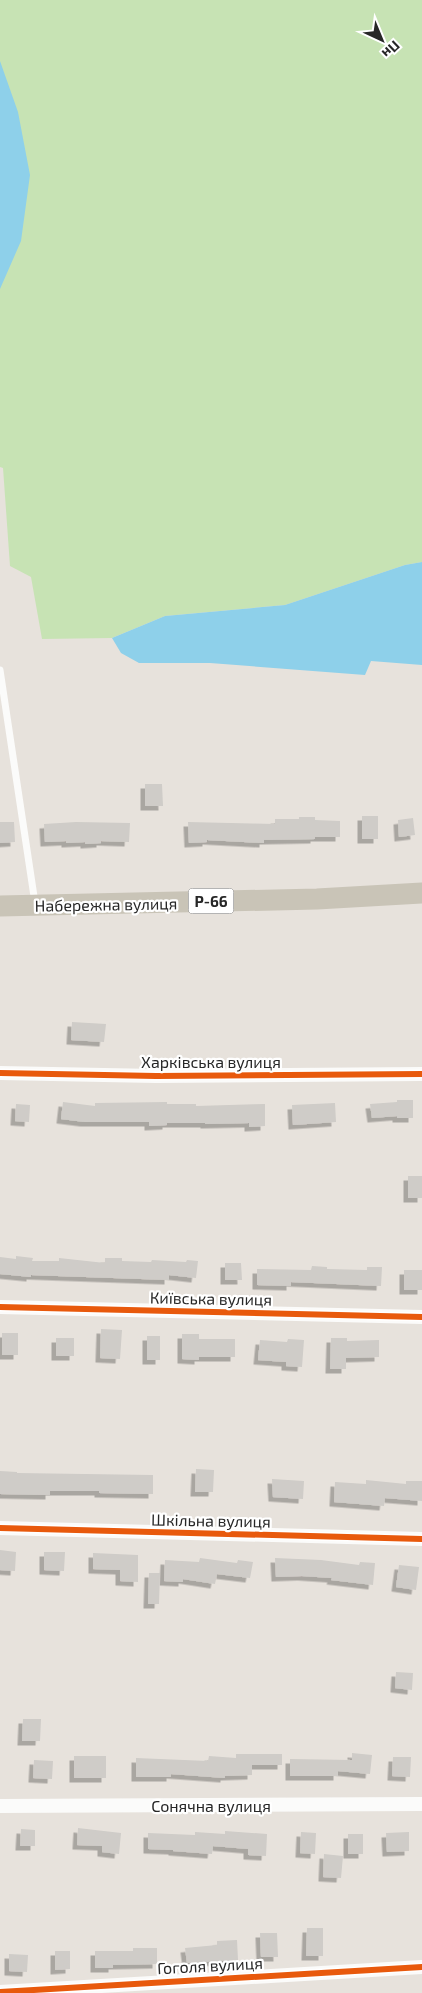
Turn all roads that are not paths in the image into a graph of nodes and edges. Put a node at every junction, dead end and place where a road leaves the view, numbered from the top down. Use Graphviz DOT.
graph roads {
  1 [pos="0,670"];
  2 [pos="422,893"];
  3 [pos="0,906"];
  4 [pos="35,906"];
  5 [pos="0,1073"];
  6 [pos="422,1074"];
  7 [pos="0,1307"];
  8 [pos="422,1317"];
  9 [pos="0,1528"];
  10 [pos="422,1539"];
  11 [pos="422,1804"];
  12 [pos="0,1806"];
  13 [pos="422,1967"];
  14 [pos="0,1992"];
  1 -- 4 [label="lane"];
  2 -- 4 [label="main road, Набережна вулиця / Р-66"];
  3 -- 4 [label="main road, Набережна вулиця / Р-66"];
  5 -- 6 [label="street, Харківська вулиця"];
  7 -- 8 [label="street, Київська вулиця"];
  9 -- 10 [label="street, Шкільна вулиця"];
  11 -- 12 [label="street, Сонячна вулиця"];
  13 -- 14 [label="street, Гоголя вулиця"];
}
